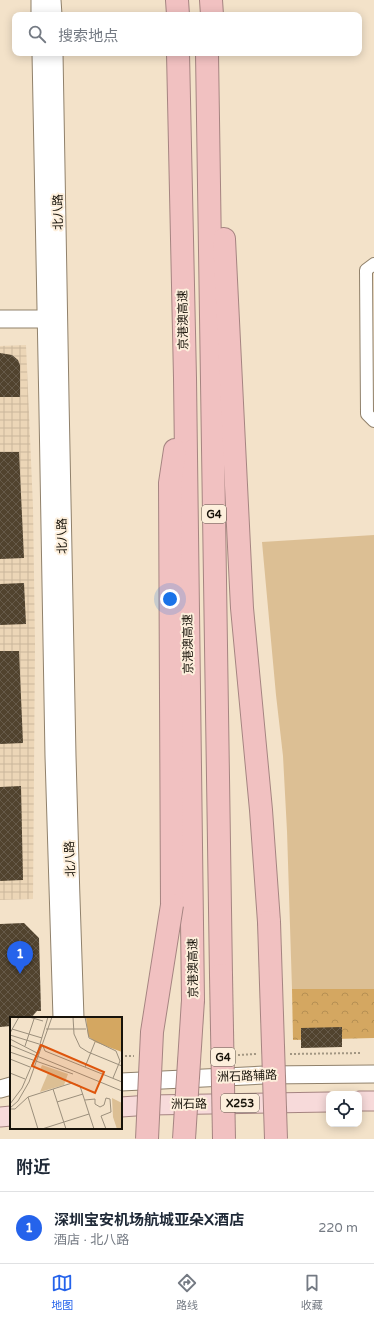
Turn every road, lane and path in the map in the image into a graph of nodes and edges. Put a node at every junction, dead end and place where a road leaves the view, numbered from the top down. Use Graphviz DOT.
graph roads {
  1 [pos="40,0"];
  2 [pos="52,0"];
  3 [pos="177,0"];
  4 [pos="206,0"];
  5 [pos="211,0"];
  6 [pos="40,12"];
  7 [pos="53,12"];
  8 [pos="178,12"];
  9 [pos="206,12"];
  10 [pos="212,12"];
  11 [pos="41,56"];
  12 [pos="54,56"];
  13 [pos="178,56"];
  14 [pos="207,56"];
  15 [pos="214,56"];
  16 [pos="374,264"];
  17 [pos="0,319"];
  18 [pos="53,319"];
  19 [pos="185,378"];
  20 [pos="374,421"];
  21 [pos="193,1000"];
  22 [pos="62,1017"];
  23 [pos="75,1017"];
  24 [pos="361,1053"];
  25 [pos="260,1054"];
  26 [pos="284,1054"];
  27 [pos="237,1055"];
  28 [pos="122,1056"];
  29 [pos="136,1056"];
  30 [pos="374,1074"];
  31 [pos="122,1078"];
  32 [pos="147,1081"];
  33 [pos="122,1082"];
  34 [pos="10,1087"];
  35 [pos="0,1089"];
  36 [pos="362,1101"];
  37 [pos="374,1101"];
  38 [pos="326,1102"];
  39 [pos="122,1107"];
  40 [pos="10,1116"];
  41 [pos="0,1117"];
  42 [pos="147,1139"];
  43 [pos="184,1139"];
  44 [pos="196,1139"];
  45 [pos="224,1139"];
  46 [pos="276,1139"];
  1 -- 6 [label="street"];
  2 -- 7 [label="street"];
  3 -- 8 [label="highway"];
  4 -- 9 [label="highway"];
  5 -- 10 [label="highway"];
  11 -- 18 [label="street, 北八路"];
  12 -- 18 [label="street, 北八路"];
  13 -- 19 [label="highway, 京港澳高速 / G4"];
  14 -- 45 [label="highway, G4, bridge"];
  15 -- 46 [label="highway, bridge"];
  16 -- 20 [label="street"];
  17 -- 18 [label="street"];
  18 -- 22 [label="street, 北八路"];
  18 -- 23 [label="street, 北八路"];
  19 -- 21 [label="highway, 京港澳高速 / G4"];
  19 -- 42 [label="highway, bridge"];
  21 -- 43 [label="highway, bridge"];
  21 -- 44 [label="highway, 京港澳高速 / G4, bridge"];
  24 -- 26 [label="path"];
  25 -- 27 [label="path"];
  28 -- 29 [label="path"];
  30 -- 32 [label="street, 洲石路辅路"];
  31 -- 32 [label="street"];
  32 -- 33 [label="street, 洲石路辅路"];
  34 -- 35 [label="street"];
  36 -- 37 [label="main road"];
  38 -- 39 [label="main road, 洲石路 / X253"];
  40 -- 41 [label="main road"];
}
